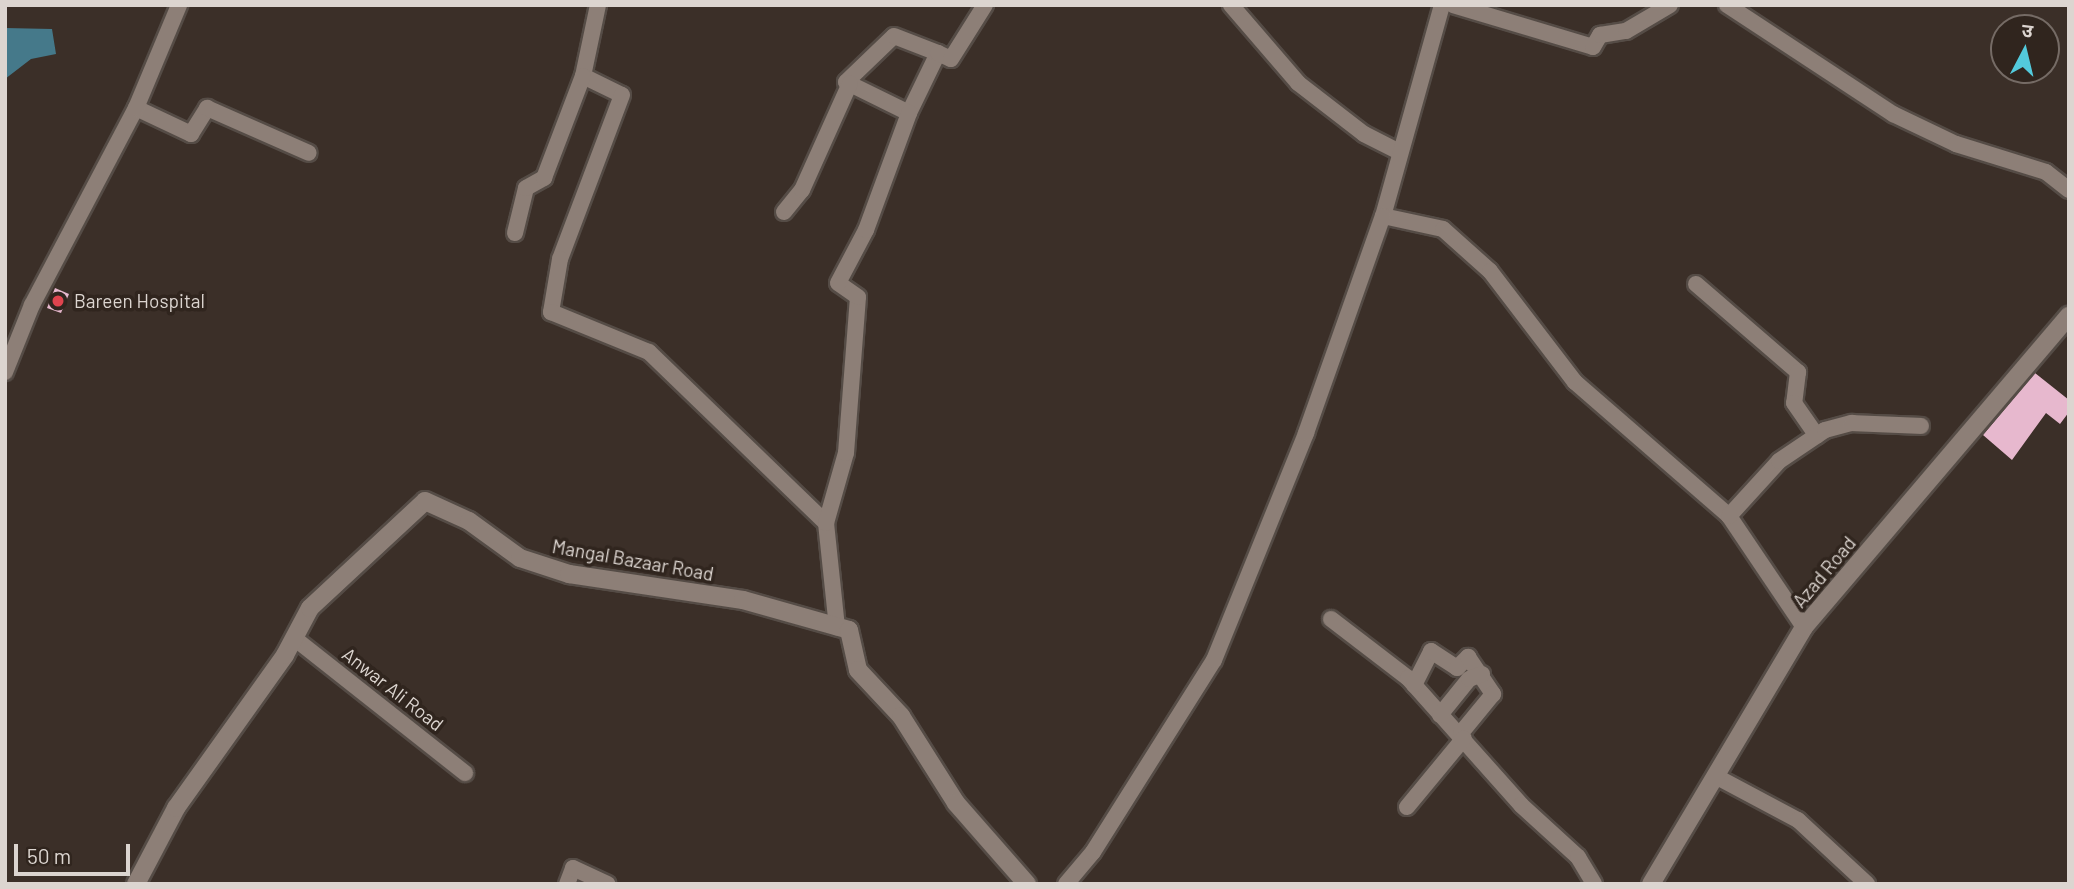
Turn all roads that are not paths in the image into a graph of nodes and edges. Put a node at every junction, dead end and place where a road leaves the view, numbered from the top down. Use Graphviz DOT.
graph roads {
  1 [pos="178,5"];
  2 [pos="598,5"];
  3 [pos="985,5"];
  4 [pos="1231,5"];
  5 [pos="1442,5"];
  6 [pos="1453,5"];
  7 [pos="1670,5"];
  8 [pos="1727,5"];
  9 [pos="938,53"];
  10 [pos="583,76"];
  11 [pos="850,83"];
  12 [pos="136,108"];
  13 [pos="909,113"];
  14 [pos="1398,152"];
  15 [pos="309,153"];
  16 [pos="2069,190"];
  17 [pos="784,212"];
  18 [pos="1383,216"];
  19 [pos="515,233"];
  20 [pos="1696,284"];
  21 [pos="2069,316"];
  22 [pos="5,372"];
  23 [pos="1921,426"];
  24 [pos="1817,436"];
  25 [pos="1729,516"];
  26 [pos="825,523"];
  27 [pos="1331,619"];
  28 [pos="837,627"];
  29 [pos="1804,627"];
  30 [pos="294,638"];
  31 [pos="1482,674"];
  32 [pos="1414,685"];
  33 [pos="1440,715"];
  34 [pos="1462,736"];
  35 [pos="465,773"];
  36 [pos="1717,777"];
  37 [pos="1406,807"];
  38 [pos="136,884"];
  39 [pos="567,884"];
  40 [pos="608,884"];
  41 [pos="1027,884"];
  42 [pos="1066,884"];
  43 [pos="1594,884"];
  44 [pos="1651,884"];
  45 [pos="1867,884"];
  1 -- 12 [label="street"];
  2 -- 10 [label="street"];
  3 -- 9 [label="street"];
  4 -- 14 [label="street"];
  5 -- 14 [label="street"];
  6 -- 7 [label="street"];
  8 -- 16 [label="street"];
  9 -- 11 [label="street"];
  9 -- 13 [label="street"];
  10 -- 19 [label="street"];
  10 -- 26 [label="street"];
  11 -- 13 [label="street"];
  11 -- 17 [label="street"];
  12 -- 15 [label="street"];
  12 -- 22 [label="street"];
  13 -- 26 [label="street"];
  14 -- 18 [label="street"];
  18 -- 25 [label="street"];
  18 -- 42 [label="street"];
  20 -- 24 [label="street"];
  21 -- 29 [label="street, Azad Road"];
  23 -- 24 [label="street"];
  24 -- 25 [label="street"];
  25 -- 29 [label="street"];
  26 -- 28 [label="street"];
  27 -- 32 [label="street"];
  28 -- 30 [label="street, Mangal Bazaar Road"];
  28 -- 41 [label="street"];
  29 -- 36 [label="street, Azad Road"];
  30 -- 35 [label="street, Anwar Ali Road"];
  30 -- 38 [label="street, Mangal Bazaar Road"];
  31 -- 32 [label="street"];
  31 -- 33 [label="street"];
  31 -- 34 [label="street"];
  32 -- 33 [label="street"];
  33 -- 34 [label="street"];
  34 -- 37 [label="street"];
  34 -- 43 [label="street"];
  36 -- 44 [label="street, Azad Road"];
  36 -- 45 [label="street"];
  39 -- 40 [label="street"];
}
